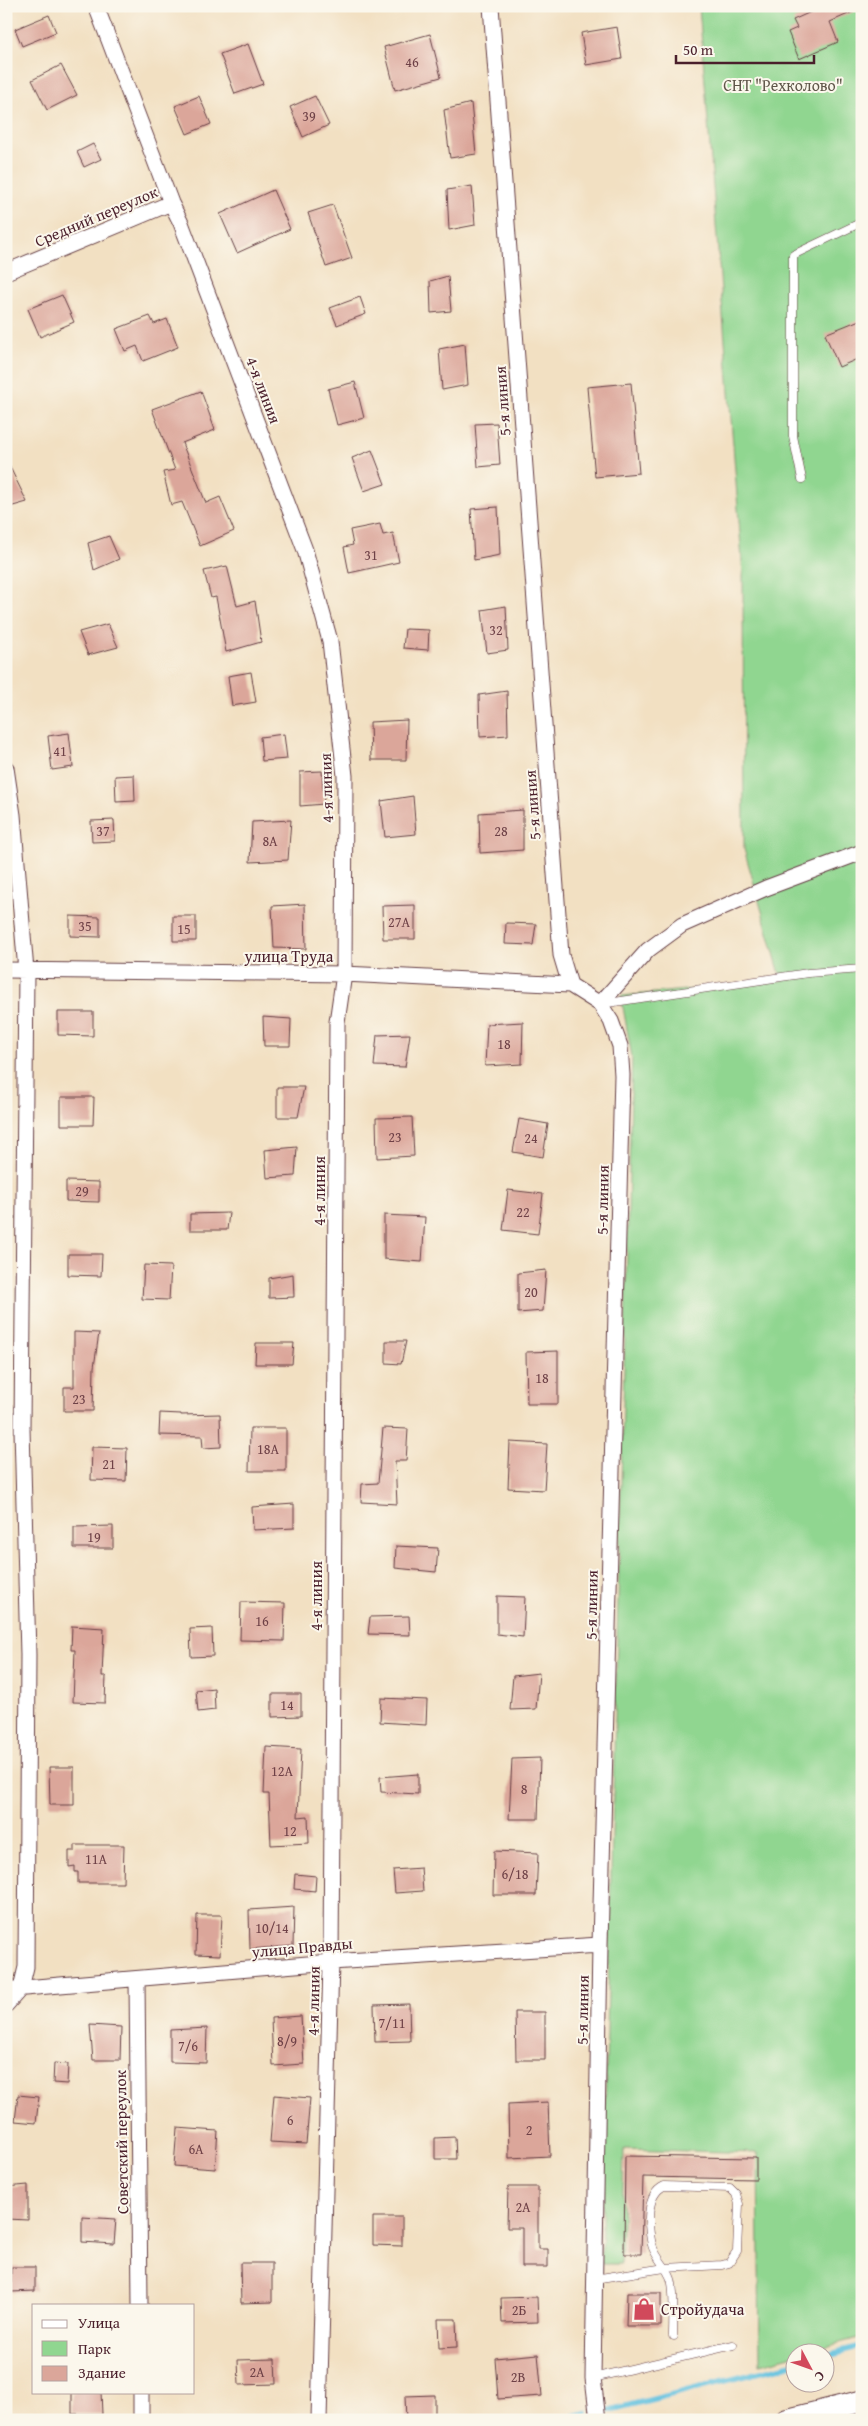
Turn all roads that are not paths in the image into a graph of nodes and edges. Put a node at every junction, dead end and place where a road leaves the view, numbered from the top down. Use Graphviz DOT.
graph roads {
  1 [pos="96,6"];
  2 [pos="491,6"];
  3 [pos="171,203"];
  4 [pos="862,222"];
  5 [pos="6,272"];
  6 [pos="802,479"];
  7 [pos="6,768"];
  8 [pos="862,852"];
  9 [pos="862,969"];
  10 [pos="6,970"];
  11 [pos="26,971"];
  12 [pos="344,974"];
  13 [pos="570,984"];
  14 [pos="600,1004"];
  15 [pos="600,1945"];
  16 [pos="331,1962"];
  17 [pos="137,1979"];
  18 [pos="13,1989"];
  19 [pos="6,2005"];
  20 [pos="665,2268"];
  21 [pos="594,2279"];
  22 [pos="140,2304"];
  23 [pos="673,2336"];
  24 [pos="733,2345"];
  25 [pos="592,2378"];
  26 [pos="141,2394"];
  27 [pos="862,2401"];
  28 [pos="141,2420"];
  29 [pos="319,2420"];
  30 [pos="598,2420"];
  31 [pos="786,2420"];
  1 -- 3 [label="street, 4-я линия"];
  2 -- 13 [label="street, 5-я линия"];
  3 -- 5 [label="street, Средний переулок"];
  3 -- 12 [label="street, 4-я линия"];
  4 -- 6 [label="lane"];
  7 -- 11 [label="street"];
  8 -- 14 [label="street"];
  9 -- 14 [label="lane"];
  10 -- 11 [label="street, улица Труда"];
  11 -- 12 [label="street, улица Труда"];
  11 -- 18 [label="street"];
  12 -- 13 [label="street, улица Труда"];
  12 -- 16 [label="street, 4-я линия"];
  13 -- 14 [label="street, 5-я линия"];
  14 -- 15 [label="street, 5-я линия"];
  15 -- 16 [label="street, улица Правды"];
  15 -- 21 [label="street, 5-я линия"];
  16 -- 17 [label="street, улица Правды"];
  16 -- 29 [label="street, 4-я линия"];
  17 -- 18 [label="street, улица Правды"];
  17 -- 22 [label="street, Советский переулок"];
  18 -- 19 [label="street"];
  20 -- 20 [label="lane"];
  20 -- 21 [label="lane"];
  20 -- 23 [label="lane"];
  21 -- 25 [label="street, 5-я линия"];
  24 -- 25 [label="lane"];
  25 -- 30 [label="street, 5-я линия"];
  26 -- 28 [label="street"];
  27 -- 31 [label="main road"];
}
